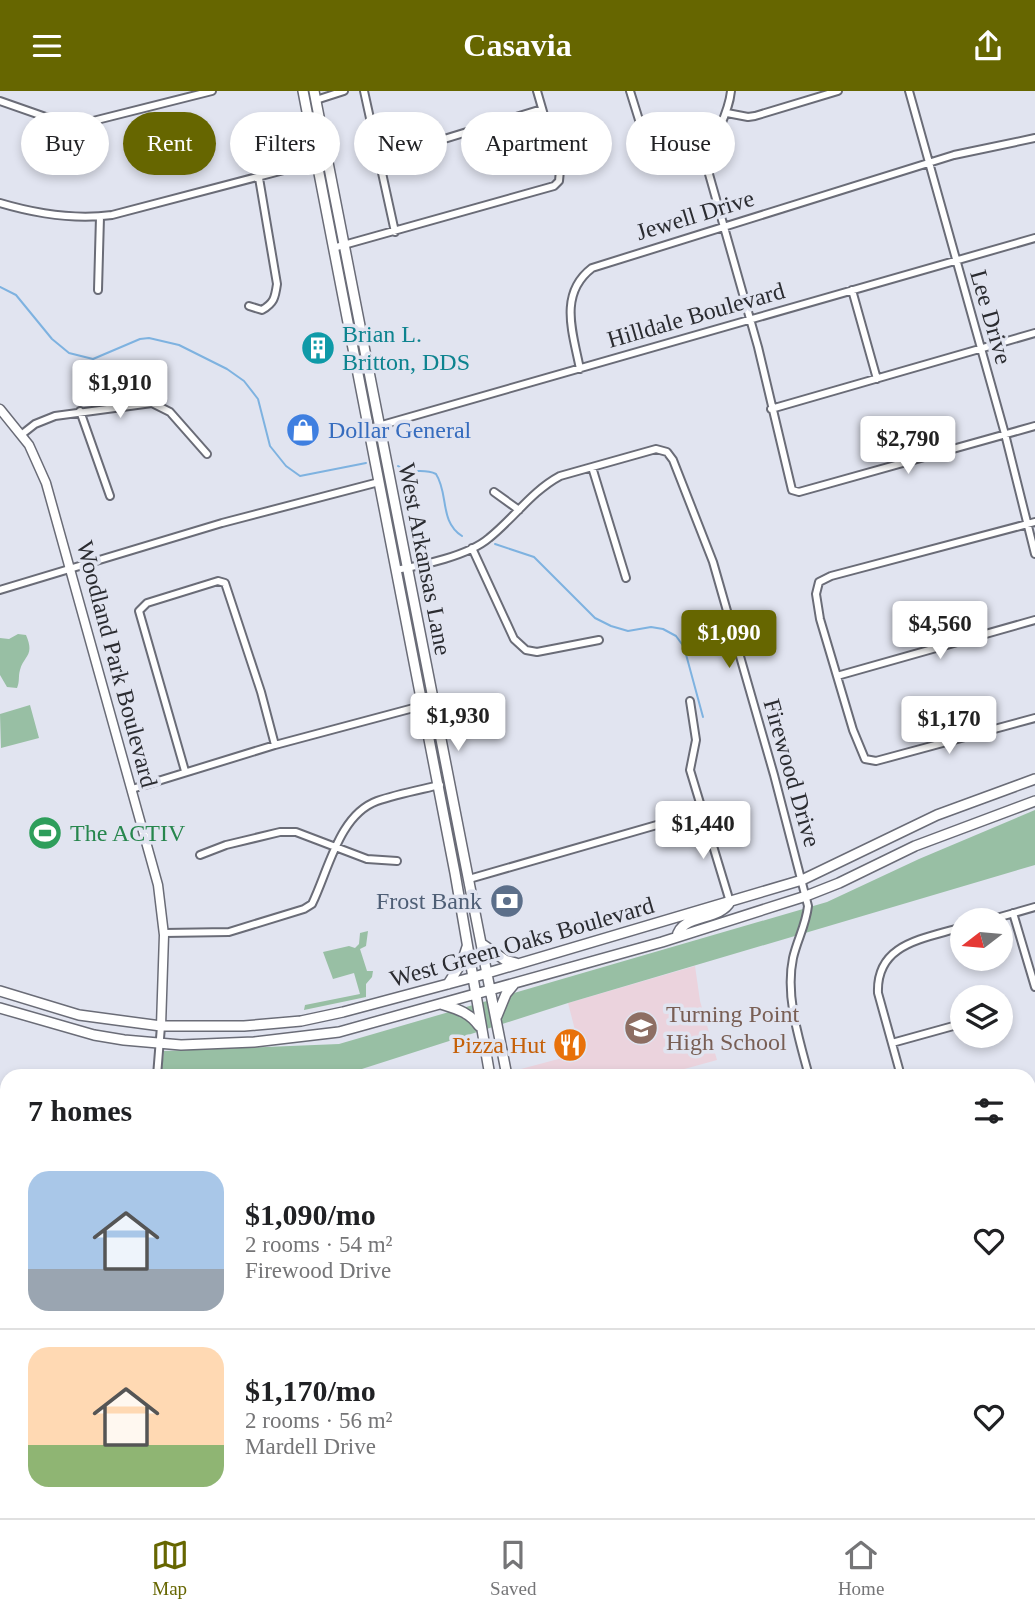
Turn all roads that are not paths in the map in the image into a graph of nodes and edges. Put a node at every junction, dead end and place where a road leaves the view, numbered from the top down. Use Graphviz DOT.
graph roads {
  1 [pos="212,91"];
  2 [pos="303,91"];
  3 [pos="344,91"];
  4 [pos="364,91"];
  5 [pos="537,91"];
  6 [pos="630,91"];
  7 [pos="731,91"];
  8 [pos="838,91"];
  9 [pos="909,91"];
  10 [pos="315,95"];
  11 [pos="0,101"];
  12 [pos="541,109"];
  13 [pos="307,112"];
  14 [pos="369,112"];
  15 [pos="727,112"];
  16 [pos="735,115"];
  17 [pos="447,138"];
  18 [pos="1035,138"];
  19 [pos="929,162"];
  20 [pos="270,175"];
  21 [pos="319,175"];
  22 [pos="330,175"];
  23 [pos="383,175"];
  24 [pos="259,178"];
  25 [pos="0,203"];
  26 [pos="100,217"];
  27 [pos="724,227"];
  28 [pos="395,232"];
  29 [pos="1035,238"];
  30 [pos="345,245"];
  31 [pos="333,249"];
  32 [pos="955,260"];
  33 [pos="98,290"];
  34 [pos="852,290"];
  35 [pos="249,306"];
  36 [pos="750,320"];
  37 [pos="1035,333"];
  38 [pos="980,349"];
  39 [pos="580,369"];
  40 [pos="877,379"];
  41 [pos="0,409"];
  42 [pos="771,409"];
  43 [pos="80,411"];
  44 [pos="380,426"];
  45 [pos="1035,426"];
  46 [pos="368,429"];
  47 [pos="21,435"];
  48 [pos="1006,435"];
  49 [pos="207,454"];
  50 [pos="592,467"];
  51 [pos="379,482"];
  52 [pos="494,492"];
  53 [pos="110,496"];
  54 [pos="519,510"];
  55 [pos="1035,522"];
  56 [pos="1026,524"];
  57 [pos="472,548"];
  58 [pos="1035,554"];
  59 [pos="407,568"];
  60 [pos="71,569"];
  61 [pos="396,570"];
  62 [pos="626,578"];
  63 [pos="0,590"];
  64 [pos="1035,620"];
  65 [pos="598,639"];
  66 [pos="837,675"];
  67 [pos="433,698"];
  68 [pos="690,701"];
  69 [pos="421,706"];
  70 [pos="1035,718"];
  71 [pos="275,745"];
  72 [pos="184,771"];
  73 [pos="1035,779"];
  74 [pos="449,782"];
  75 [pos="437,785"];
  76 [pos="132,789"];
  77 [pos="1035,801"];
  78 [pos="702,812"];
  79 [pos="459,831"];
  80 [pos="447,834"];
  81 [pos="336,848"];
  82 [pos="200,855"];
  83 [pos="397,861"];
  84 [pos="469,879"];
  85 [pos="802,880"];
  86 [pos="806,896"];
  87 [pos="730,902"];
  88 [pos="1035,907"];
  89 [pos="1013,913"];
  90 [pos="950,931"];
  91 [pos="164,933"];
  92 [pos="677,937"];
  93 [pos="482,944"];
  94 [pos="467,946"];
  95 [pos="518,964"];
  96 [pos="487,973"];
  97 [pos="474,977"];
  98 [pos="518,981"];
  99 [pos="448,984"];
  100 [pos="1035,987"];
  101 [pos="489,989"];
  102 [pos="0,991"];
  103 [pos="476,993"];
  104 [pos="439,1004"];
  105 [pos="0,1008"];
  106 [pos="301,1021"];
  107 [pos="496,1025"];
  108 [pos="161,1026"];
  109 [pos="950,1027"];
  110 [pos="481,1029"];
  111 [pos="301,1037"];
  112 [pos="892,1043"];
  113 [pos="159,1044"];
  114 [pos="157,1069"];
  115 [pos="489,1069"];
  116 [pos="505,1069"];
  117 [pos="808,1069"];
  118 [pos="899,1069"];
  1 -- 11 [label="street"];
  2 -- 13 [label="main road, West Arkansas Lane"];
  3 -- 10 [label="street"];
  4 -- 14 [label="street"];
  5 -- 12 [label="street"];
  6 -- 27 [label="street"];
  7 -- 15 [label="street"];
  8 -- 16 [label="street"];
  9 -- 19 [label="street, Lee Drive"];
  12 -- 17 [label="street"];
  12 -- 28 [label="street"];
  18 -- 19 [label="street, Jewell Drive"];
  19 -- 27 [label="street, Jewell Drive"];
  19 -- 32 [label="street, Lee Drive"];
  20 -- 24 [label="street"];
  21 -- 31 [label="main road, West Arkansas Lane"];
  22 -- 30 [label="main road, West Arkansas Lane"];
  23 -- 28 [label="street"];
  24 -- 26 [label="street"];
  24 -- 35 [label="street"];
  25 -- 26 [label="street"];
  26 -- 33 [label="street"];
  27 -- 36 [label="street"];
  27 -- 39 [label="street, Jewell Drive"];
  28 -- 30 [label="street"];
  29 -- 32 [label="street, Hilldale Boulevard"];
  30 -- 31 [label="street"];
  30 -- 44 [label="main road, West Arkansas Lane"];
  31 -- 46 [label="main road, West Arkansas Lane"];
  32 -- 34 [label="street, Hilldale Boulevard"];
  32 -- 38 [label="street, Lee Drive"];
  34 -- 36 [label="street, Hilldale Boulevard"];
  34 -- 40 [label="street"];
  36 -- 39 [label="street, Hilldale Boulevard"];
  36 -- 42 [label="street"];
  37 -- 38 [label="street"];
  38 -- 40 [label="street"];
  38 -- 48 [label="street, Lee Drive"];
  39 -- 44 [label="street, Hilldale Boulevard"];
  40 -- 42 [label="street"];
  41 -- 47 [label="street, Woodland Park Boulevard"];
  42 -- 48 [label="street"];
  43 -- 47 [label="street"];
  43 -- 49 [label="street"];
  43 -- 53 [label="street"];
  44 -- 46 [label="street, Hilldale Boulevard"];
  44 -- 59 [label="main road, West Arkansas Lane"];
  45 -- 48 [label="street"];
  46 -- 51 [label="main road, West Arkansas Lane"];
  47 -- 60 [label="street, Woodland Park Boulevard"];
  48 -- 56 [label="street, Lee Drive"];
  50 -- 54 [label="street"];
  50 -- 62 [label="street"];
  50 -- 85 [label="street, Firewood Drive"];
  51 -- 60 [label="street"];
  51 -- 61 [label="main road, West Arkansas Lane"];
  52 -- 54 [label="street"];
  54 -- 57 [label="street"];
  55 -- 56 [label="street"];
  56 -- 58 [label="street, Lee Drive"];
  56 -- 66 [label="street"];
  57 -- 59 [label="street"];
  57 -- 65 [label="street"];
  59 -- 61 [label="street"];
  59 -- 67 [label="main road, West Arkansas Lane"];
  60 -- 63 [label="street"];
  60 -- 76 [label="street, Woodland Park Boulevard"];
  61 -- 69 [label="main road, West Arkansas Lane"];
  64 -- 66 [label="street"];
  66 -- 70 [label="street"];
  67 -- 69 [label="street"];
  67 -- 74 [label="main road, West Arkansas Lane"];
  68 -- 78 [label="street"];
  69 -- 71 [label="street"];
  69 -- 75 [label="main road, West Arkansas Lane"];
  71 -- 72 [label="street"];
  71 -- 72 [label="street"];
  72 -- 76 [label="street"];
  73 -- 85 [label="main road, West Green Oaks Boulevard"];
  74 -- 75 [label="street"];
  74 -- 79 [label="main road, West Arkansas Lane"];
  75 -- 80 [label="main road, West Arkansas Lane"];
  75 -- 81 [label="street"];
  76 -- 91 [label="street, Woodland Park Boulevard"];
  77 -- 86 [label="main road"];
  78 -- 84 [label="street"];
  78 -- 87 [label="street"];
  79 -- 80 [label="main road"];
  79 -- 84 [label="main road, West Arkansas Lane"];
  80 -- 94 [label="main road, West Arkansas Lane"];
  81 -- 82 [label="street"];
  81 -- 83 [label="street"];
  81 -- 91 [label="street"];
  84 -- 93 [label="main road, West Arkansas Lane"];
  85 -- 86 [label="street, Firewood Drive"];
  85 -- 87 [label="main road, West Green Oaks Boulevard"];
  86 -- 92 [label="main road"];
  86 -- 117 [label="street, Firewood Drive"];
  87 -- 92 [label="main road"];
  87 -- 95 [label="main road, West Green Oaks Boulevard"];
  88 -- 89 [label="street"];
  89 -- 100 [label="street"];
  90 -- 112 [label="street"];
  91 -- 108 [label="street, Woodland Park Boulevard"];
  92 -- 98 [label="main road"];
  93 -- 95 [label="main road"];
  93 -- 96 [label="main road, West Arkansas Lane"];
  94 -- 97 [label="main road, West Arkansas Lane"];
  94 -- 99 [label="main road"];
  95 -- 96 [label="main road, West Green Oaks Boulevard"];
  96 -- 97 [label="main road, West Green Oaks Boulevard"];
  96 -- 101 [label="main road, West Arkansas Lane"];
  97 -- 99 [label="main road, West Green Oaks Boulevard"];
  97 -- 103 [label="main road, West Arkansas Lane"];
  98 -- 101 [label="main road"];
  98 -- 107 [label="main road"];
  99 -- 106 [label="main road, West Green Oaks Boulevard"];
  101 -- 103 [label="main road"];
  101 -- 107 [label="main road, West Arkansas Lane"];
  102 -- 108 [label="main road, West Green Oaks Boulevard"];
  103 -- 104 [label="main road"];
  103 -- 110 [label="main road, West Arkansas Lane"];
  104 -- 110 [label="main road"];
  104 -- 111 [label="main road"];
  105 -- 113 [label="main road"];
  106 -- 108 [label="main road, West Green Oaks Boulevard"];
  106 -- 111 [label="main road"];
  107 -- 116 [label="main road, West Arkansas Lane"];
  108 -- 113 [label="street"];
  109 -- 112 [label="street"];
  110 -- 115 [label="main road, West Arkansas Lane"];
  111 -- 113 [label="main road"];
  112 -- 118 [label="street"];
  113 -- 114 [label="street"];
}
